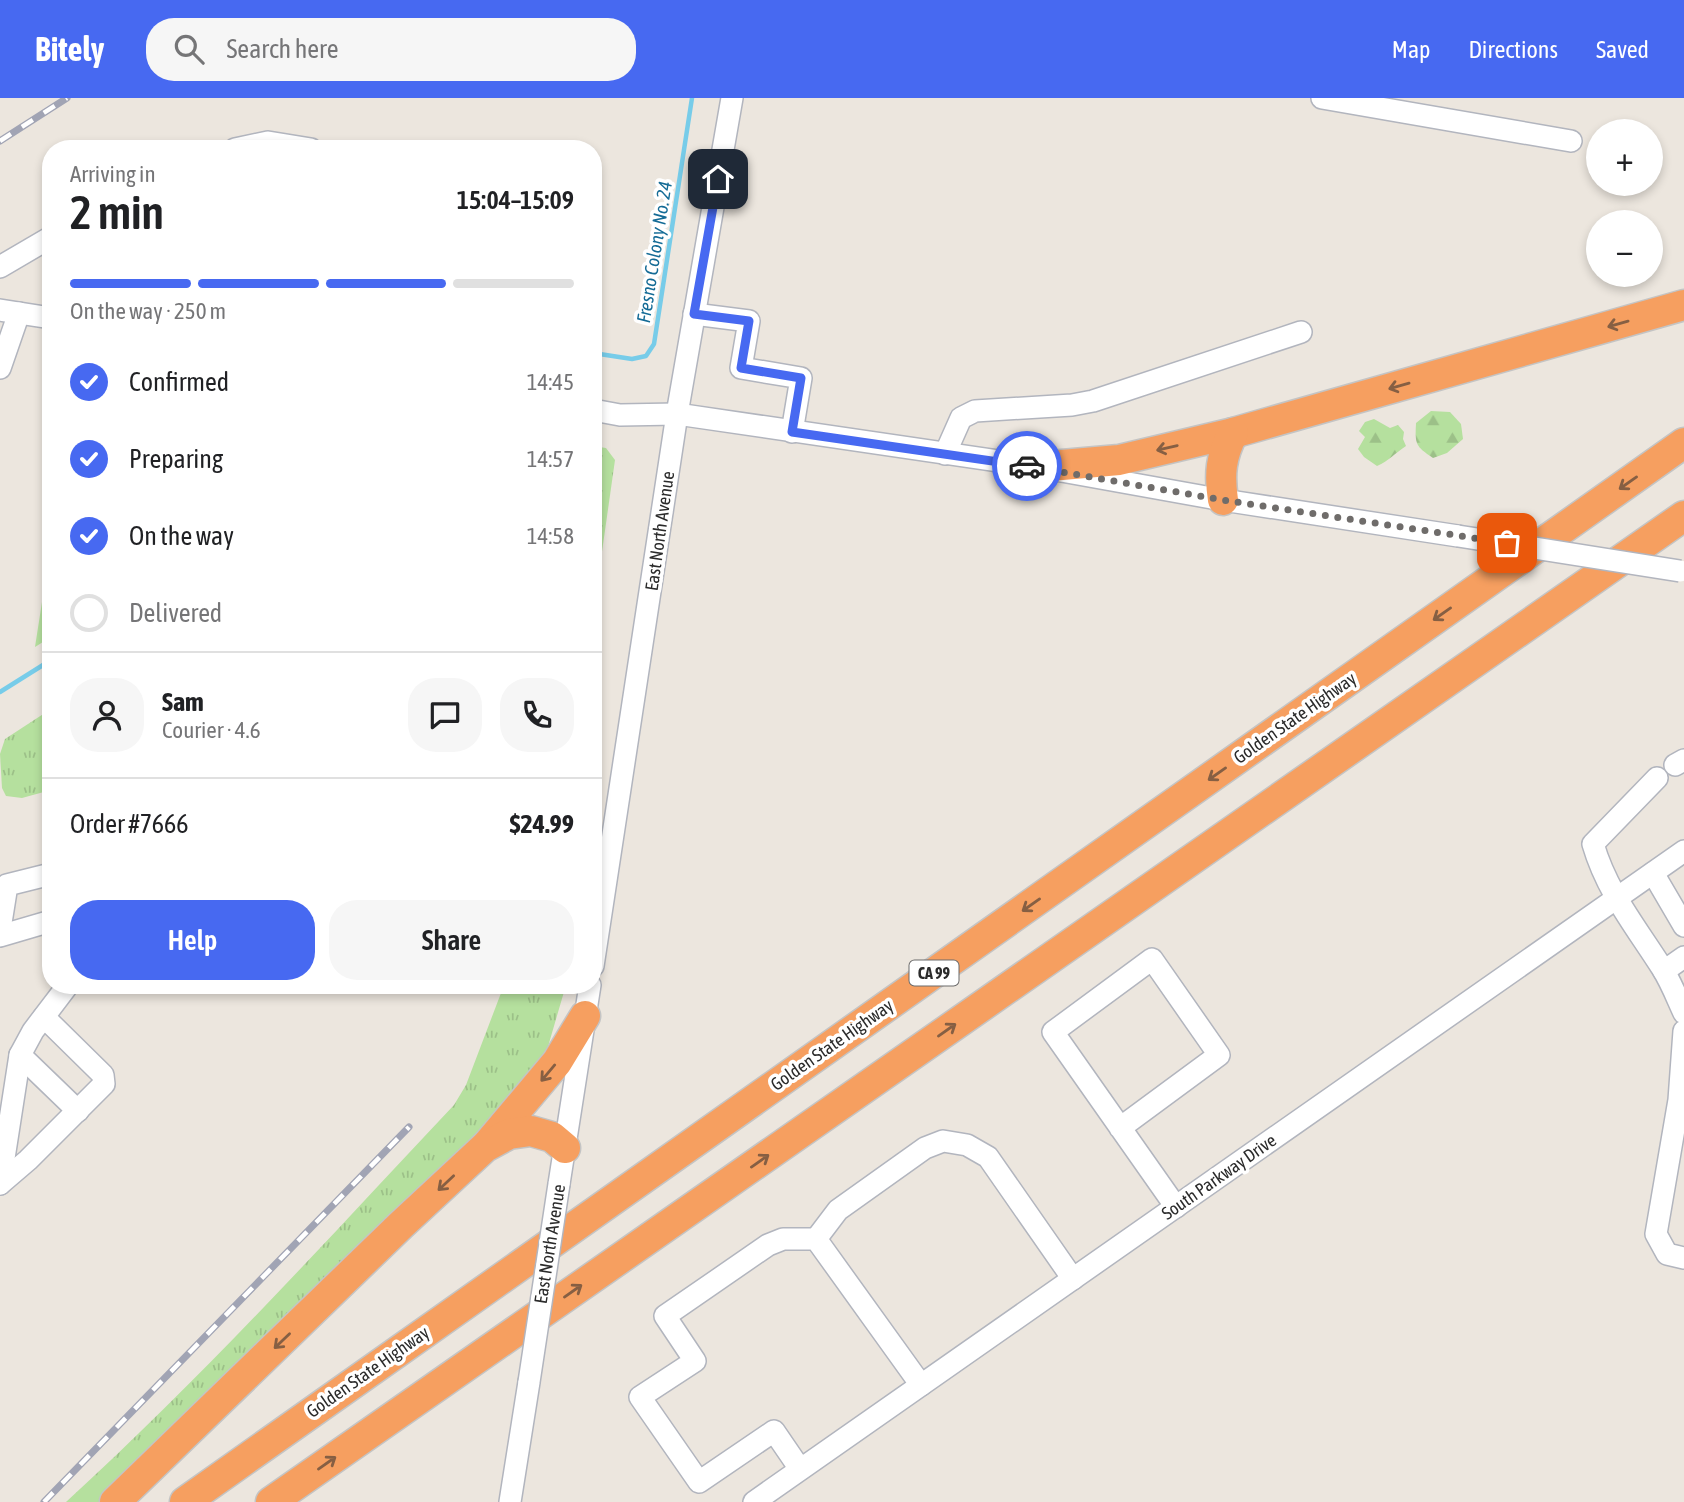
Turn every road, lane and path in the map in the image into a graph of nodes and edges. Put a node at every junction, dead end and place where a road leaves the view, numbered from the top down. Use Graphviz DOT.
graph roads {
  1 [pos="732,98"];
  2 [pos="1322,98"];
  3 [pos="1571,141"];
  4 [pos="42,242"];
  5 [pos="0,267"];
  6 [pos="1684,305"];
  7 [pos="9,311"];
  8 [pos="694,314"];
  9 [pos="42,316"];
  10 [pos="1301,332"];
  11 [pos="0,368"];
  12 [pos="602,412"];
  13 [pos="677,414"];
  14 [pos="792,432"];
  15 [pos="1233,433"];
  16 [pos="1684,443"];
  17 [pos="945,454"];
  18 [pos="1038,467"];
  19 [pos="1223,500"];
  20 [pos="1684,516"];
  21 [pos="1682,571"];
  22 [pos="1657,778"];
  23 [pos="1684,851"];
  24 [pos="1653,873"];
  25 [pos="42,876"];
  26 [pos="1615,898"];
  27 [pos="602,906"];
  28 [pos="42,924"];
  29 [pos="1684,926"];
  30 [pos="0,929"];
  31 [pos="0,936"];
  32 [pos="1684,957"];
  33 [pos="1664,971"];
  34 [pos="61,994"];
  35 [pos="589,994"];
  36 [pos="1684,1013"];
  37 [pos="585,1016"];
  38 [pos="44,1017"];
  39 [pos="1684,1031"];
  40 [pos="20,1055"];
  41 [pos="78,1111"];
  42 [pos="1120,1128"];
  43 [pos="485,1147"];
  44 [pos="565,1148"];
  45 [pos="0,1184"];
  46 [pos="1176,1207"];
  47 [pos="816,1239"];
  48 [pos="1684,1258"];
  49 [pos="1073,1279"];
  50 [pos="921,1385"];
  51 [pos="800,1469"];
  52 [pos="115,1502"];
  53 [pos="185,1502"];
  54 [pos="271,1502"];
  55 [pos="510,1502"];
  56 [pos="754,1502"];
  1 -- 8 [label="street, East North Avenue"];
  2 -- 3 [label="street"];
  4 -- 5 [label="street"];
  6 -- 15 [label="highway, one-way"];
  7 -- 9 [label="street"];
  7 -- 11 [label="street"];
  8 -- 13 [label="street, East North Avenue"];
  8 -- 14 [label="street"];
  10 -- 17 [label="street"];
  12 -- 13 [label="street"];
  13 -- 14 [label="street"];
  13 -- 27 [label="street, East North Avenue"];
  14 -- 17 [label="street"];
  15 -- 18 [label="highway, one-way"];
  15 -- 19 [label="highway"];
  16 -- 53 [label="highway, Golden State Highway / CA 99, one-way"];
  17 -- 18 [label="street"];
  18 -- 19 [label="street"];
  19 -- 21 [label="street, bridge"];
  54 -- 20 [label="highway, one-way"];
  22 -- 26 [label="street"];
  23 -- 24 [label="street, South Parkway Drive"];
  24 -- 26 [label="street, South Parkway Drive"];
  24 -- 29 [label="street"];
  25 -- 30 [label="street"];
  26 -- 33 [label="street"];
  26 -- 46 [label="street, South Parkway Drive"];
  28 -- 31 [label="street"];
  32 -- 33 [label="street"];
  33 -- 36 [label="street"];
  34 -- 38 [label="street"];
  35 -- 37 [label="street, East North Avenue"];
  37 -- 43 [label="highway, one-way"];
  37 -- 44 [label="street, East North Avenue"];
  38 -- 40 [label="street"];
  38 -- 41 [label="street"];
  39 -- 48 [label="street"];
  40 -- 41 [label="street"];
  40 -- 45 [label="street"];
  41 -- 45 [label="street"];
  42 -- 42 [label="street"];
  42 -- 46 [label="street"];
  43 -- 44 [label="highway"];
  43 -- 52 [label="highway, one-way"];
  44 -- 55 [label="street, East North Avenue, bridge"];
  46 -- 49 [label="street, South Parkway Drive"];
  47 -- 49 [label="street"];
  47 -- 50 [label="street"];
  47 -- 51 [label="street"];
  49 -- 50 [label="street, South Parkway Drive"];
  50 -- 51 [label="street, South Parkway Drive"];
  51 -- 56 [label="street, South Parkway Drive"];
}
